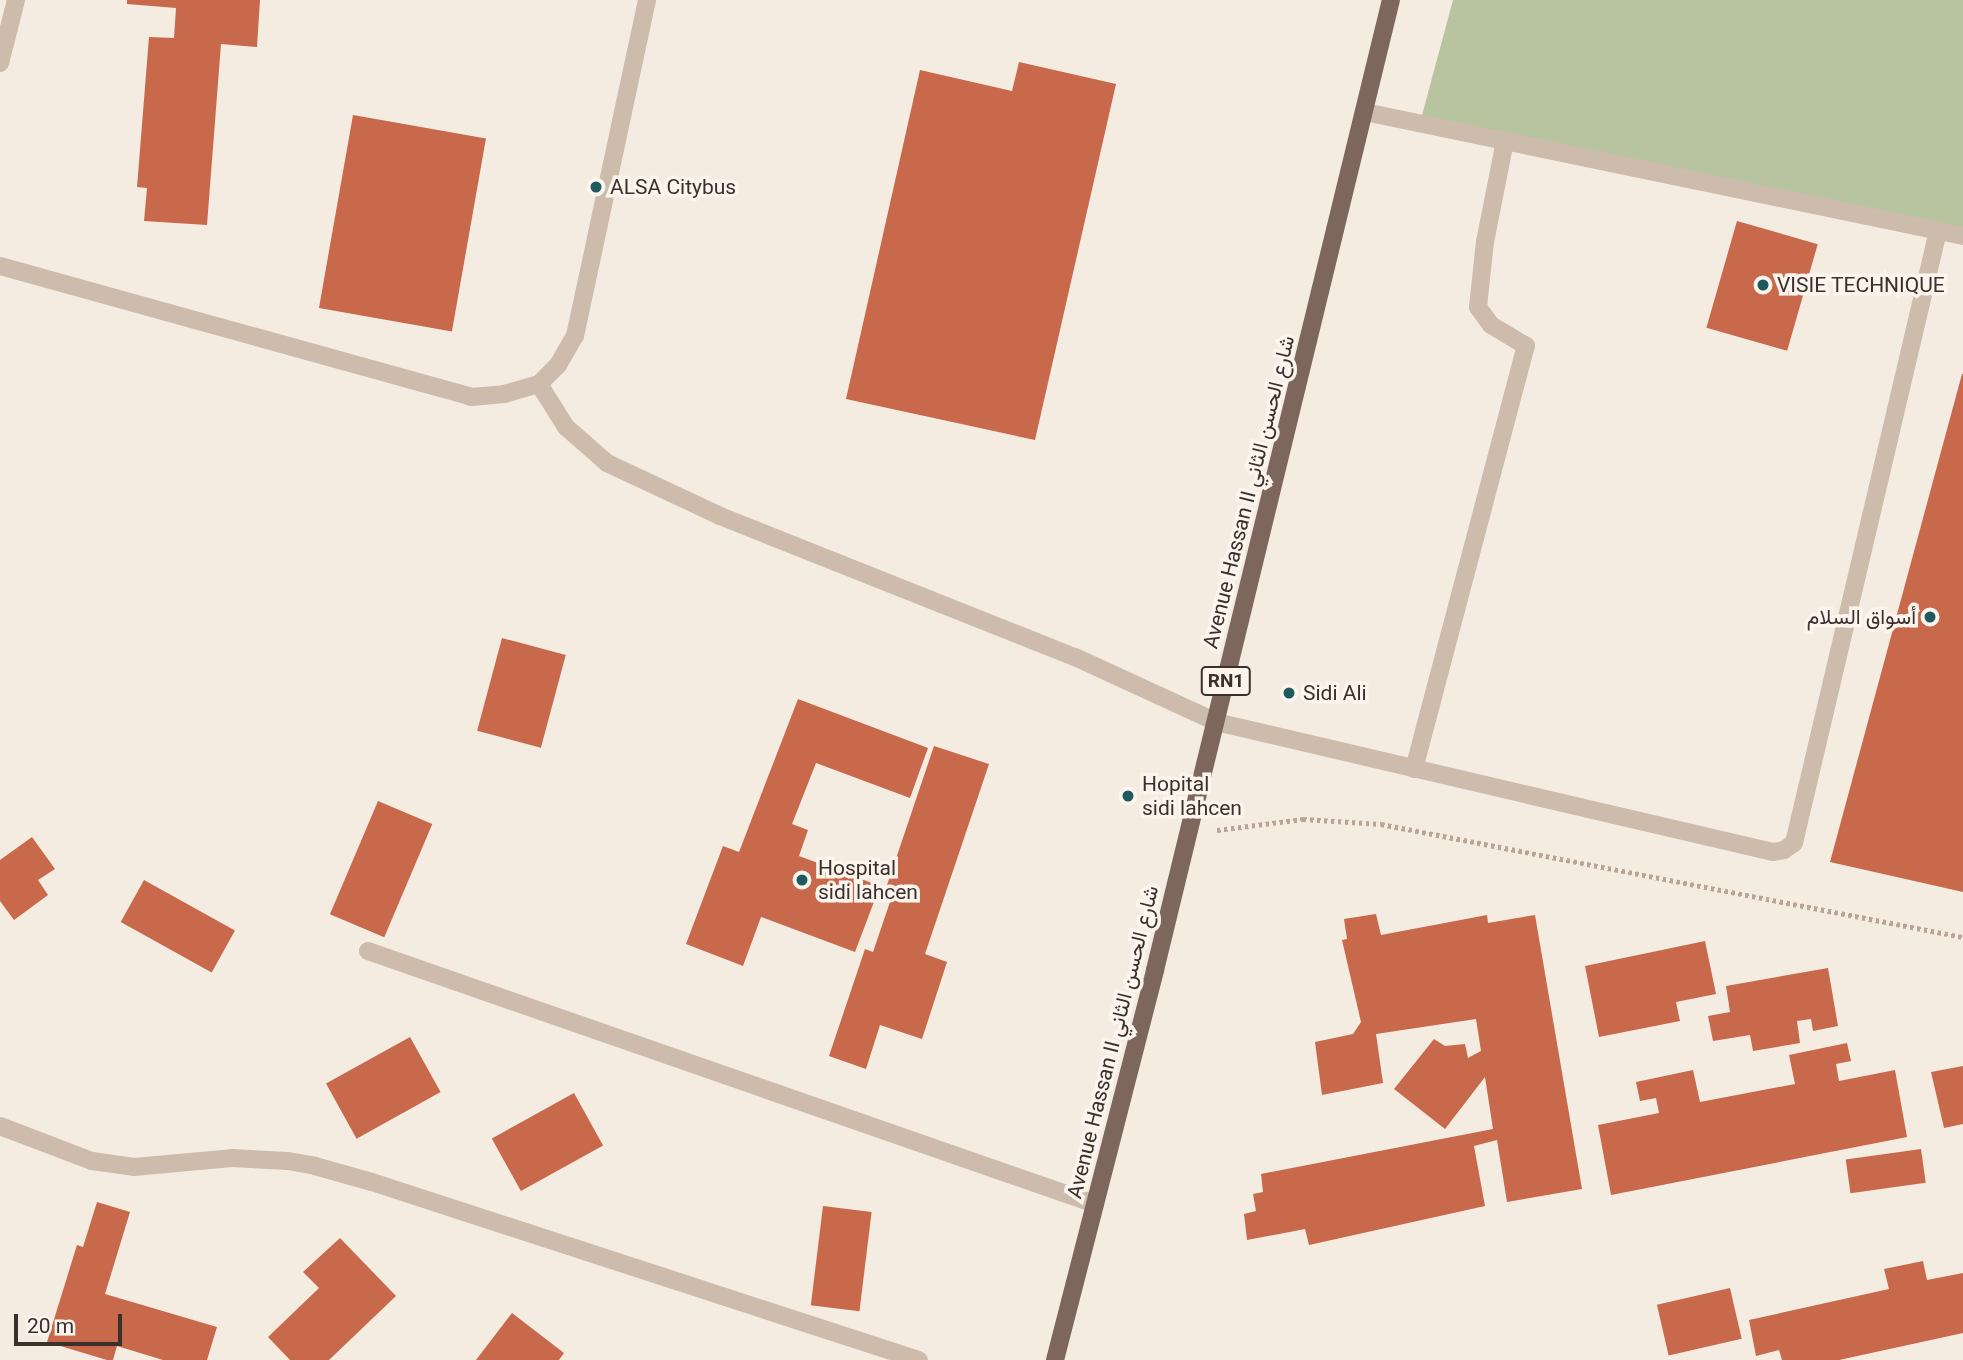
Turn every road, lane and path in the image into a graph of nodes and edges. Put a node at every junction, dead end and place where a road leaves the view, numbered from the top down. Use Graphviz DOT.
graph roads {
  1 [pos="16,0"];
  2 [pos="647,0"];
  3 [pos="1391,0"];
  4 [pos="0,63"];
  5 [pos="1364,112"];
  6 [pos="1505,141"];
  7 [pos="1938,231"];
  8 [pos="1963,236"];
  9 [pos="0,265"];
  10 [pos="539,384"];
  11 [pos="1216,722"];
  12 [pos="1414,769"];
  13 [pos="1188,834"];
  14 [pos="1963,937"];
  15 [pos="368,951"];
  16 [pos="0,1126"];
  17 [pos="1095,1204"];
  18 [pos="919,1360"];
  19 [pos="1055,1360"];
  1 -- 4 [label="street"];
  2 -- 10 [label="street"];
  3 -- 5 [label="main road, Avenue Hassan II شارع الحسن الثاني / RN1"];
  5 -- 6 [label="street"];
  5 -- 11 [label="main road, Avenue Hassan II شارع الحسن الثاني / RN1"];
  6 -- 7 [label="street"];
  6 -- 12 [label="street"];
  7 -- 8 [label="street"];
  7 -- 12 [label="street"];
  9 -- 10 [label="street"];
  10 -- 11 [label="street"];
  11 -- 12 [label="street"];
  11 -- 13 [label="main road, Avenue Hassan II شارع الحسن الثاني / RN1"];
  13 -- 14 [label="path"];
  13 -- 17 [label="main road, Avenue Hassan II شارع الحسن الثاني / RN1"];
  15 -- 17 [label="street"];
  16 -- 18 [label="street"];
  17 -- 19 [label="main road, Avenue Hassan II شارع الحسن الثاني / RN1"];
}
